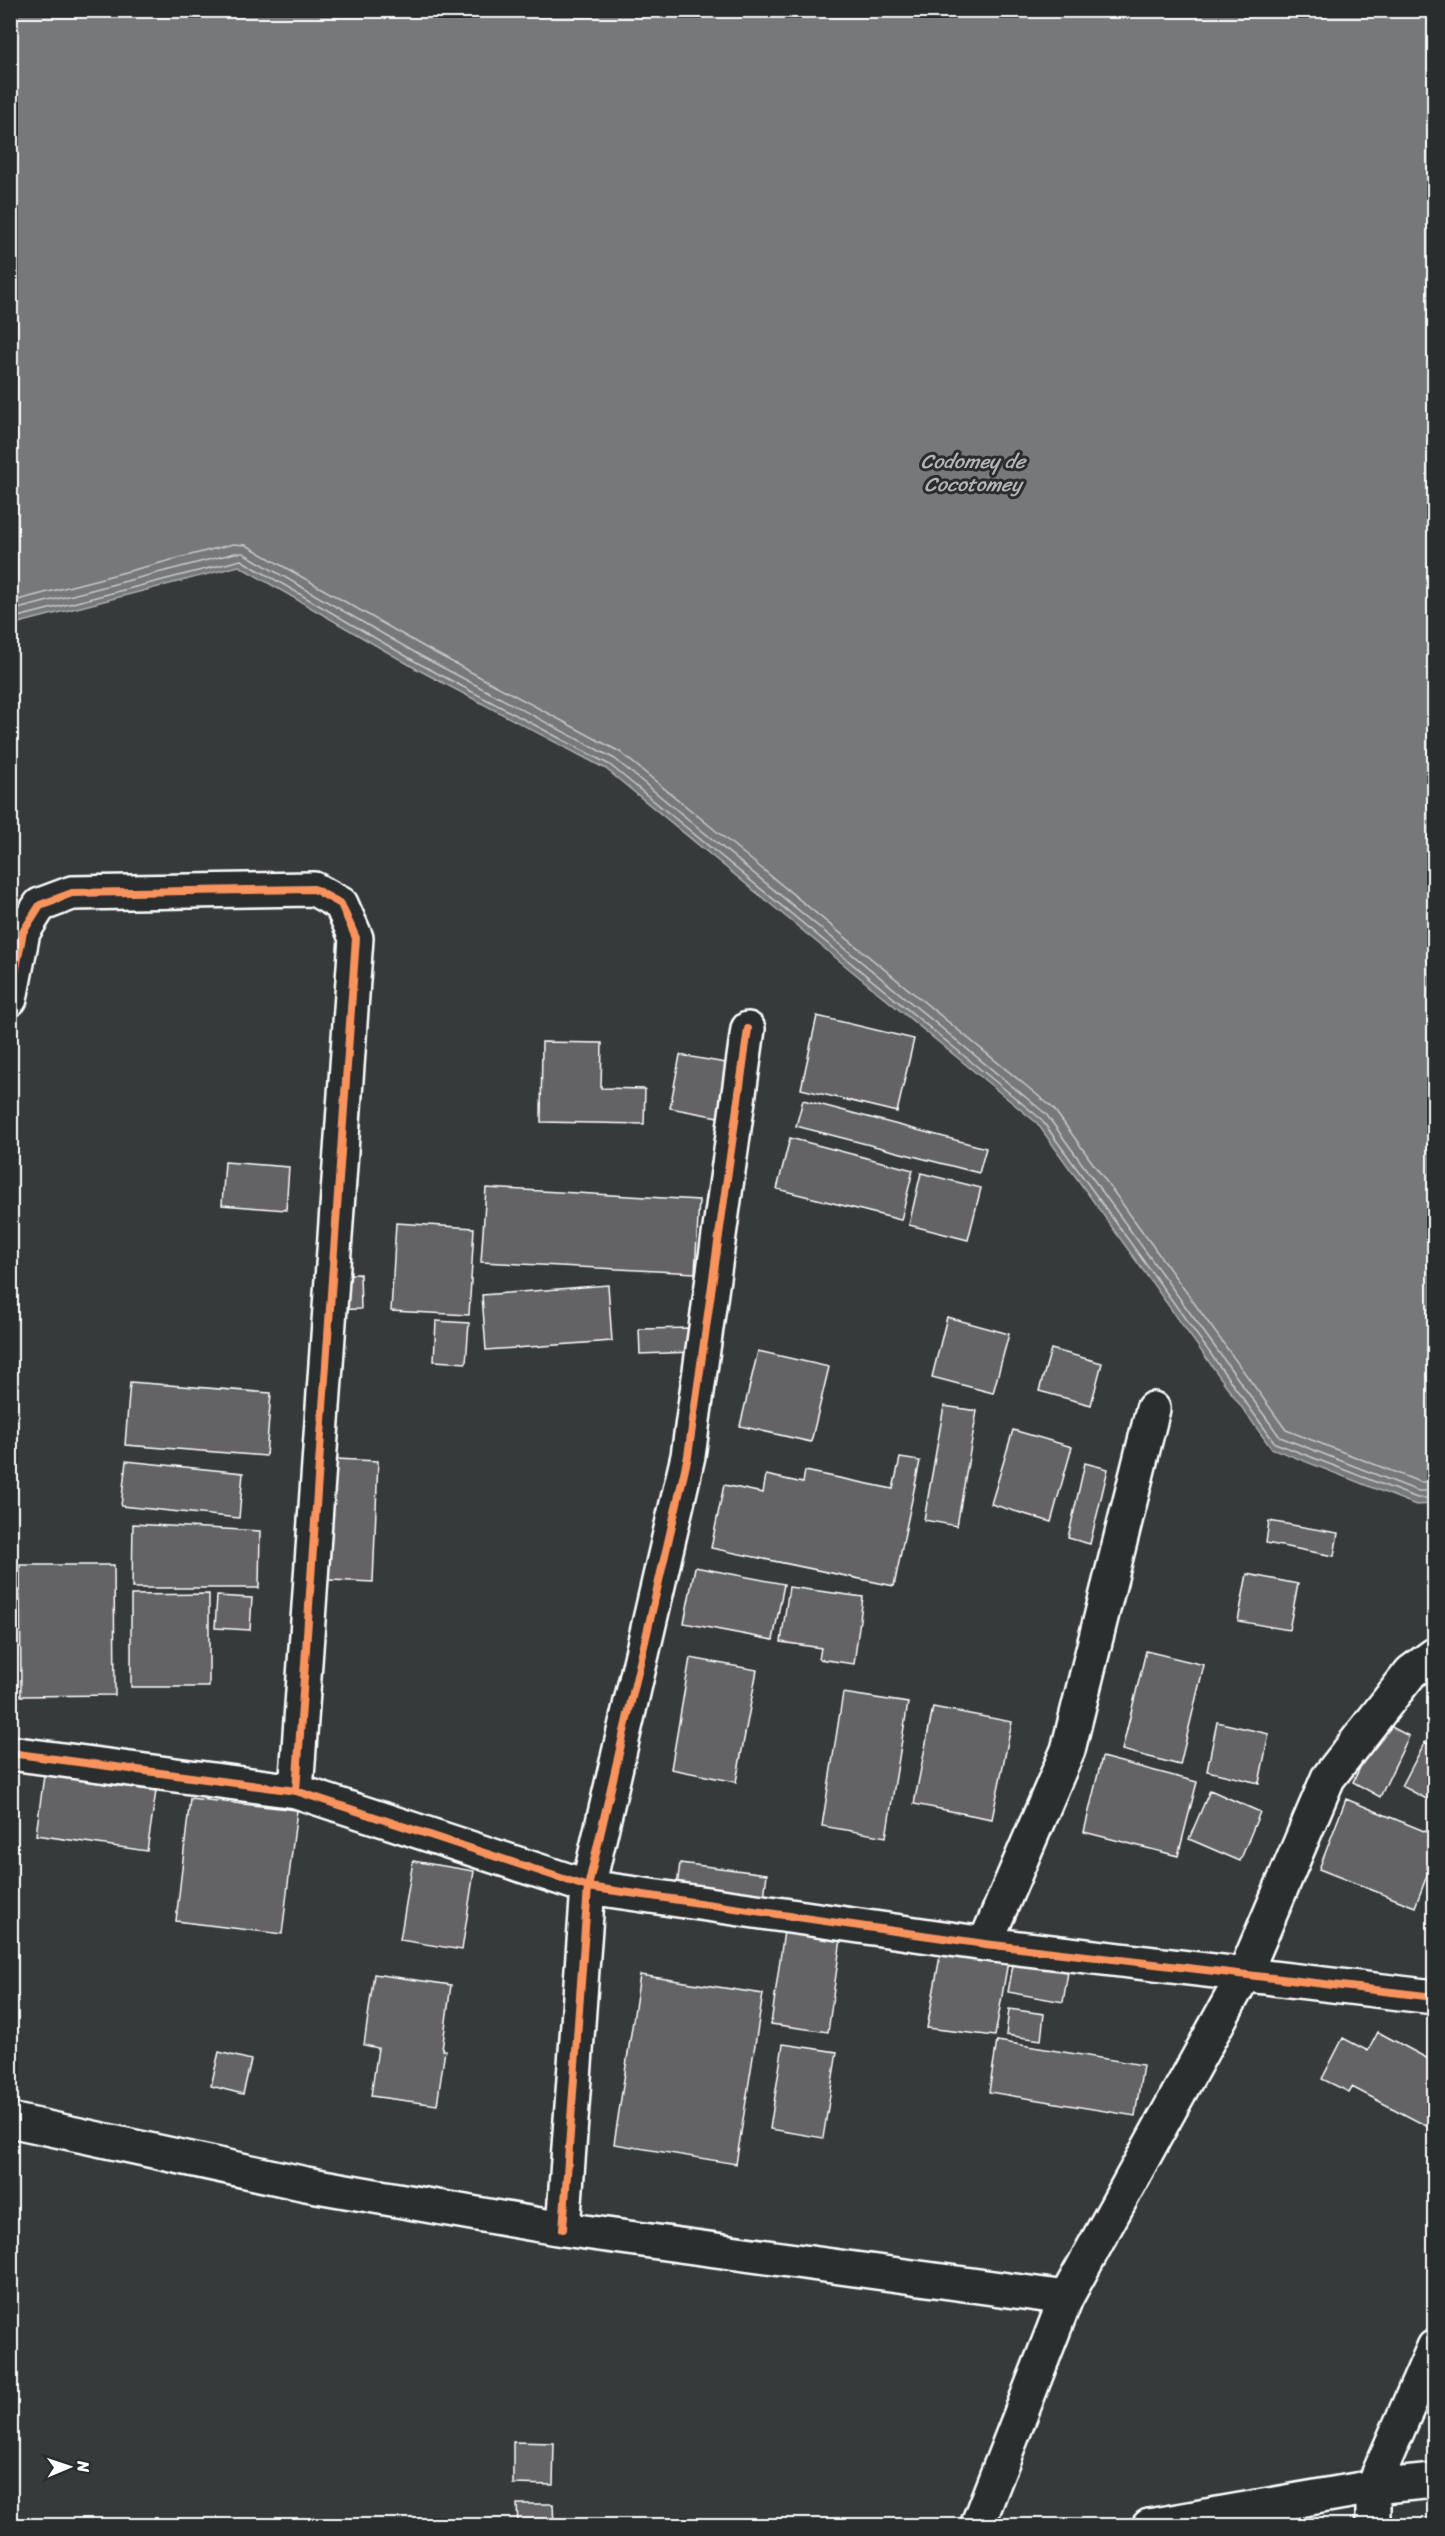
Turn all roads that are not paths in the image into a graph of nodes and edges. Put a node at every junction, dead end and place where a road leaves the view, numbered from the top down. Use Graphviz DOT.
graph roads {
  1 [pos="10,999"];
  2 [pos="748,1029"];
  3 [pos="1153,1409"];
  4 [pos="1434,1655"];
  5 [pos="10,1753"];
  6 [pos="296,1791"];
  7 [pos="588,1887"];
  8 [pos="985,1944"];
  9 [pos="1245,1973"];
  10 [pos="1434,1997"];
  11 [pos="10,2120"];
  12 [pos="563,2229"];
  13 [pos="1066,2298"];
  14 [pos="1434,2348"];
  15 [pos="1434,2481"];
  16 [pos="1374,2487"];
  17 [pos="977,2526"];
  18 [pos="1149,2526"];
  19 [pos="1373,2526"];
  1 -- 6 [label="street"];
  2 -- 7 [label="street"];
  3 -- 8 [label="street"];
  4 -- 9 [label="street"];
  5 -- 6 [label="street"];
  6 -- 7 [label="street"];
  7 -- 8 [label="street"];
  7 -- 12 [label="street"];
  8 -- 9 [label="street"];
  9 -- 10 [label="street"];
  9 -- 13 [label="street"];
  11 -- 12 [label="street"];
  12 -- 13 [label="street"];
  13 -- 17 [label="street"];
  14 -- 16 [label="street"];
  15 -- 16 [label="street"];
  16 -- 18 [label="street"];
  16 -- 19 [label="street"];
}
